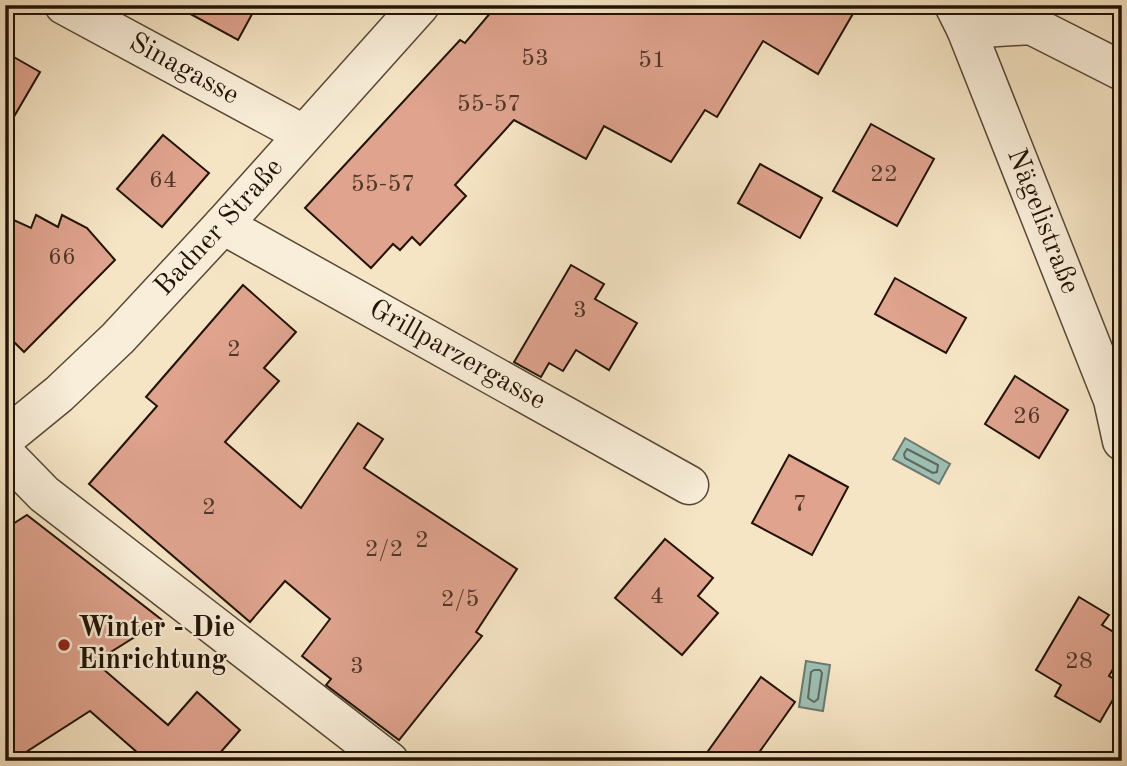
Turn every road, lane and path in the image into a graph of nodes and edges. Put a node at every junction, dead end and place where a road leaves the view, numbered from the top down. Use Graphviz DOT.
graph roads {
  1 [pos="64,5"];
  2 [pos="420,5"];
  3 [pos="960,17"];
  4 [pos="1122,71"];
  5 [pos="303,134"];
  6 [pos="223,225"];
  7 [pos="5,438"];
  8 [pos="1122,441"];
  9 [pos="5,454"];
  10 [pos="690,485"];
  11 [pos="389,761"];
  1 -- 5 [label="street, Sinagasse"];
  2 -- 5 [label="street, Badner Straße"];
  3 -- 4 [label="street"];
  3 -- 8 [label="street, Nägelistraße"];
  5 -- 6 [label="street, Badner Straße"];
  6 -- 7 [label="street, Badner Straße"];
  6 -- 10 [label="street, Grillparzergasse"];
  9 -- 11 [label="street"];
}
